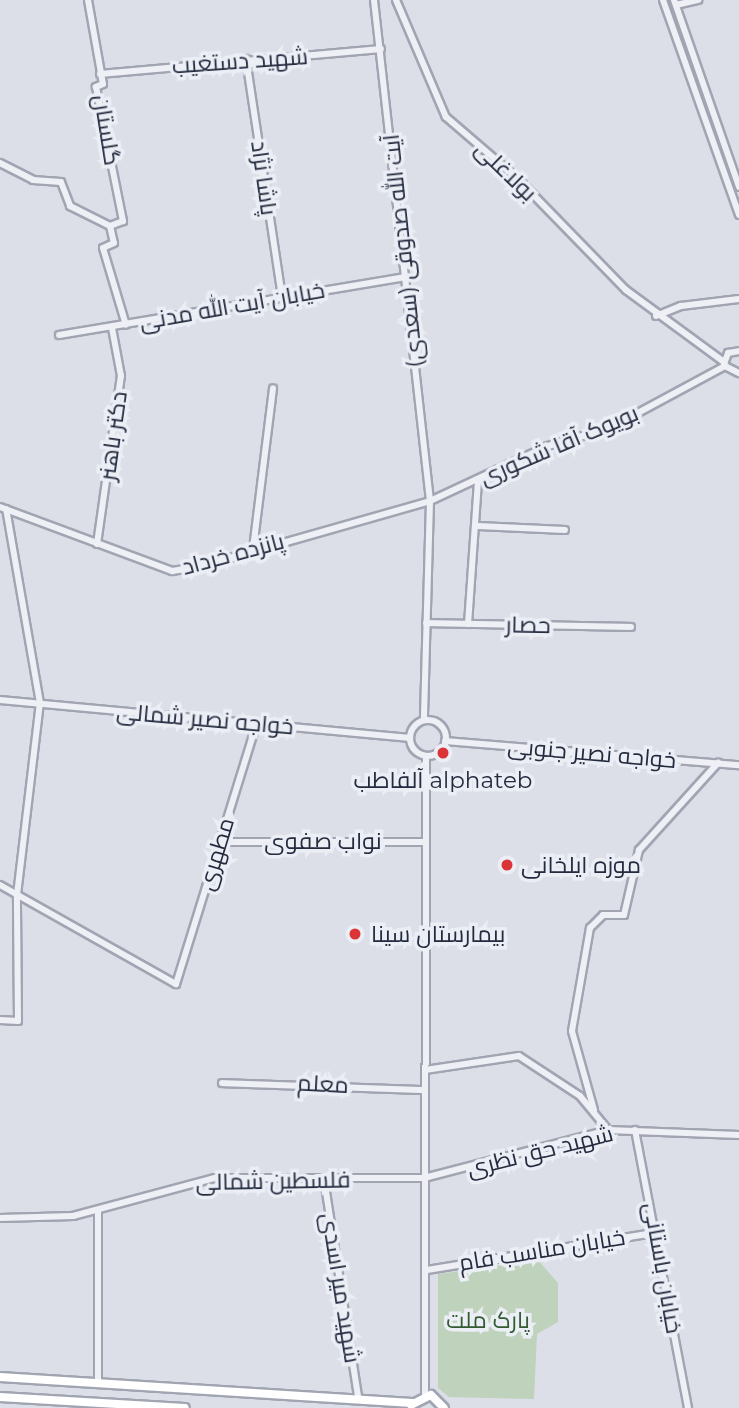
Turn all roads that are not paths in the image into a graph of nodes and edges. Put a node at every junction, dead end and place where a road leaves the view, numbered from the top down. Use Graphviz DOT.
graph roads {
  1 [pos="88,0"];
  2 [pos="374,0"];
  3 [pos="396,0"];
  4 [pos="663,0"];
  5 [pos="698,0"];
  6 [pos="675,3"];
  7 [pos="381,50"];
  8 [pos="246,59"];
  9 [pos="100,74"];
  10 [pos="0,163"];
  11 [pos="739,187"];
  12 [pos="739,215"];
  13 [pos="110,226"];
  14 [pos="404,276"];
  15 [pos="282,297"];
  16 [pos="739,299"];
  17 [pos="656,316"];
  18 [pos="126,325"];
  19 [pos="111,328"];
  20 [pos="59,335"];
  21 [pos="739,350"];
  22 [pos="724,364"];
  23 [pos="739,373"];
  24 [pos="274,388"];
  25 [pos="478,480"];
  26 [pos="430,502"];
  27 [pos="3,508"];
  28 [pos="478,526"];
  29 [pos="565,530"];
  30 [pos="97,544"];
  31 [pos="253,549"];
  32 [pos="426,623"];
  33 [pos="468,624"];
  34 [pos="631,627"];
  35 [pos="0,700"];
  36 [pos="40,703"];
  37 [pos="424,720"];
  38 [pos="257,723"];
  39 [pos="410,738"];
  40 [pos="445,741"];
  41 [pos="426,756"];
  42 [pos="718,763"];
  43 [pos="739,765"];
  44 [pos="220,842"];
  45 [pos="426,842"];
  46 [pos="0,885"];
  47 [pos="17,895"];
  48 [pos="0,1020"];
  49 [pos="425,1070"];
  50 [pos="222,1083"];
  51 [pos="425,1090"];
  52 [pos="594,1110"];
  53 [pos="608,1130"];
  54 [pos="635,1130"];
  55 [pos="739,1135"];
  56 [pos="424,1178"];
  57 [pos="324,1179"];
  58 [pos="98,1210"];
  59 [pos="0,1218"];
  60 [pos="658,1232"];
  61 [pos="427,1270"];
  62 [pos="0,1377"];
  63 [pos="98,1382"];
  64 [pos="425,1395"];
  65 [pos="358,1396"];
  66 [pos="378,1397"];
  67 [pos="0,1398"];
  68 [pos="411,1406"];
  69 [pos="185,1408"];
  70 [pos="380,1408"];
  71 [pos="444,1408"];
  72 [pos="688,1408"];
  1 -- 9 [label="street, گلستان"];
  2 -- 7 [label="street, آیت الله صدوقی (سعدی)"];
  3 -- 17 [label="street, بولاغلی"];
  4 -- 12 [label="street"];
  5 -- 6 [label="street"];
  6 -- 11 [label="street"];
  7 -- 8 [label="street, شهید دستغیب"];
  7 -- 14 [label="street, آیت الله صدوقی (سعدی)"];
  8 -- 9 [label="street, شهید دستغیب"];
  8 -- 15 [label="street, پاشا نژاد"];
  9 -- 13 [label="street, گلستان"];
  10 -- 13 [label="street"];
  13 -- 18 [label="street"];
  14 -- 15 [label="street, خیابان آیت الله مدنی"];
  14 -- 26 [label="street, آیت الله صدوقی (سعدی)"];
  15 -- 18 [label="street, خیابان آیت الله مدنی"];
  16 -- 17 [label="street"];
  17 -- 22 [label="street, بولاغلی"];
  18 -- 19 [label="street, خیابان آیت الله مدنی"];
  19 -- 20 [label="street, خیابان آیت الله مدنی"];
  19 -- 30 [label="street, دکتر باهنر"];
  21 -- 22 [label="street, بویوک آقا شکوری"];
  22 -- 23 [label="street, بولاغلی"];
  22 -- 25 [label="street, بویوک آقا شکوری"];
  24 -- 31 [label="street"];
  25 -- 26 [label="street, بویوک آقا شکوری"];
  25 -- 28 [label="street"];
  26 -- 31 [label="street, پانزده خرداد"];
  26 -- 32 [label="street, آیت الله صدوقی (سعدی)"];
  27 -- 30 [label="street, پانزده خرداد"];
  27 -- 36 [label="street"];
  28 -- 29 [label="street"];
  28 -- 33 [label="street"];
  30 -- 31 [label="street, پانزده خرداد"];
  32 -- 33 [label="street, حصار"];
  32 -- 37 [label="street, آیت الله صدوقی (سعدی)"];
  33 -- 34 [label="street, حصار"];
  35 -- 36 [label="street, خواجه نصیر شمالی"];
  36 -- 38 [label="street, خواجه نصیر شمالی"];
  36 -- 47 [label="street"];
  37 -- 39 [label="street"];
  37 -- 40 [label="street"];
  38 -- 39 [label="street, خواجه نصیر شمالی"];
  38 -- 44 [label="street, مطهری"];
  39 -- 41 [label="street"];
  40 -- 41 [label="street"];
  40 -- 42 [label="street, خواجه نصیر جنوبی"];
  41 -- 45 [label="street"];
  42 -- 43 [label="street, خواجه نصیر جنوبی"];
  42 -- 52 [label="street"];
  44 -- 45 [label="street, نواب صفوی"];
  44 -- 47 [label="street, مطهری"];
  45 -- 49 [label="street"];
  46 -- 47 [label="street"];
  47 -- 48 [label="street"];
  49 -- 51 [label="street"];
  49 -- 52 [label="street"];
  50 -- 51 [label="street, معلم"];
  51 -- 56 [label="street"];
  52 -- 53 [label="street"];
  53 -- 54 [label="street, شهید حق نظری"];
  53 -- 56 [label="street, شهید حق نظری"];
  54 -- 55 [label="street, شهید حق نظری"];
  54 -- 60 [label="street, خیابان باستانی"];
  56 -- 57 [label="street, فلسطین شمالی"];
  56 -- 61 [label="street"];
  57 -- 58 [label="street, فلسطین شمالی"];
  57 -- 65 [label="street, شهید میر اسدی"];
  58 -- 59 [label="street, فلسطین شمالی"];
  58 -- 63 [label="street"];
  60 -- 61 [label="street, خیابان مناسب فام"];
  60 -- 72 [label="street, خیابان باستانی"];
  61 -- 64 [label="street"];
  62 -- 63 [label="main road"];
  63 -- 65 [label="main road"];
  64 -- 68 [label="main road"];
  64 -- 71 [label="main road"];
  65 -- 66 [label="main road"];
  66 -- 68 [label="main road"];
  66 -- 70 [label="main road"];
  67 -- 69 [label="main road"];
}
